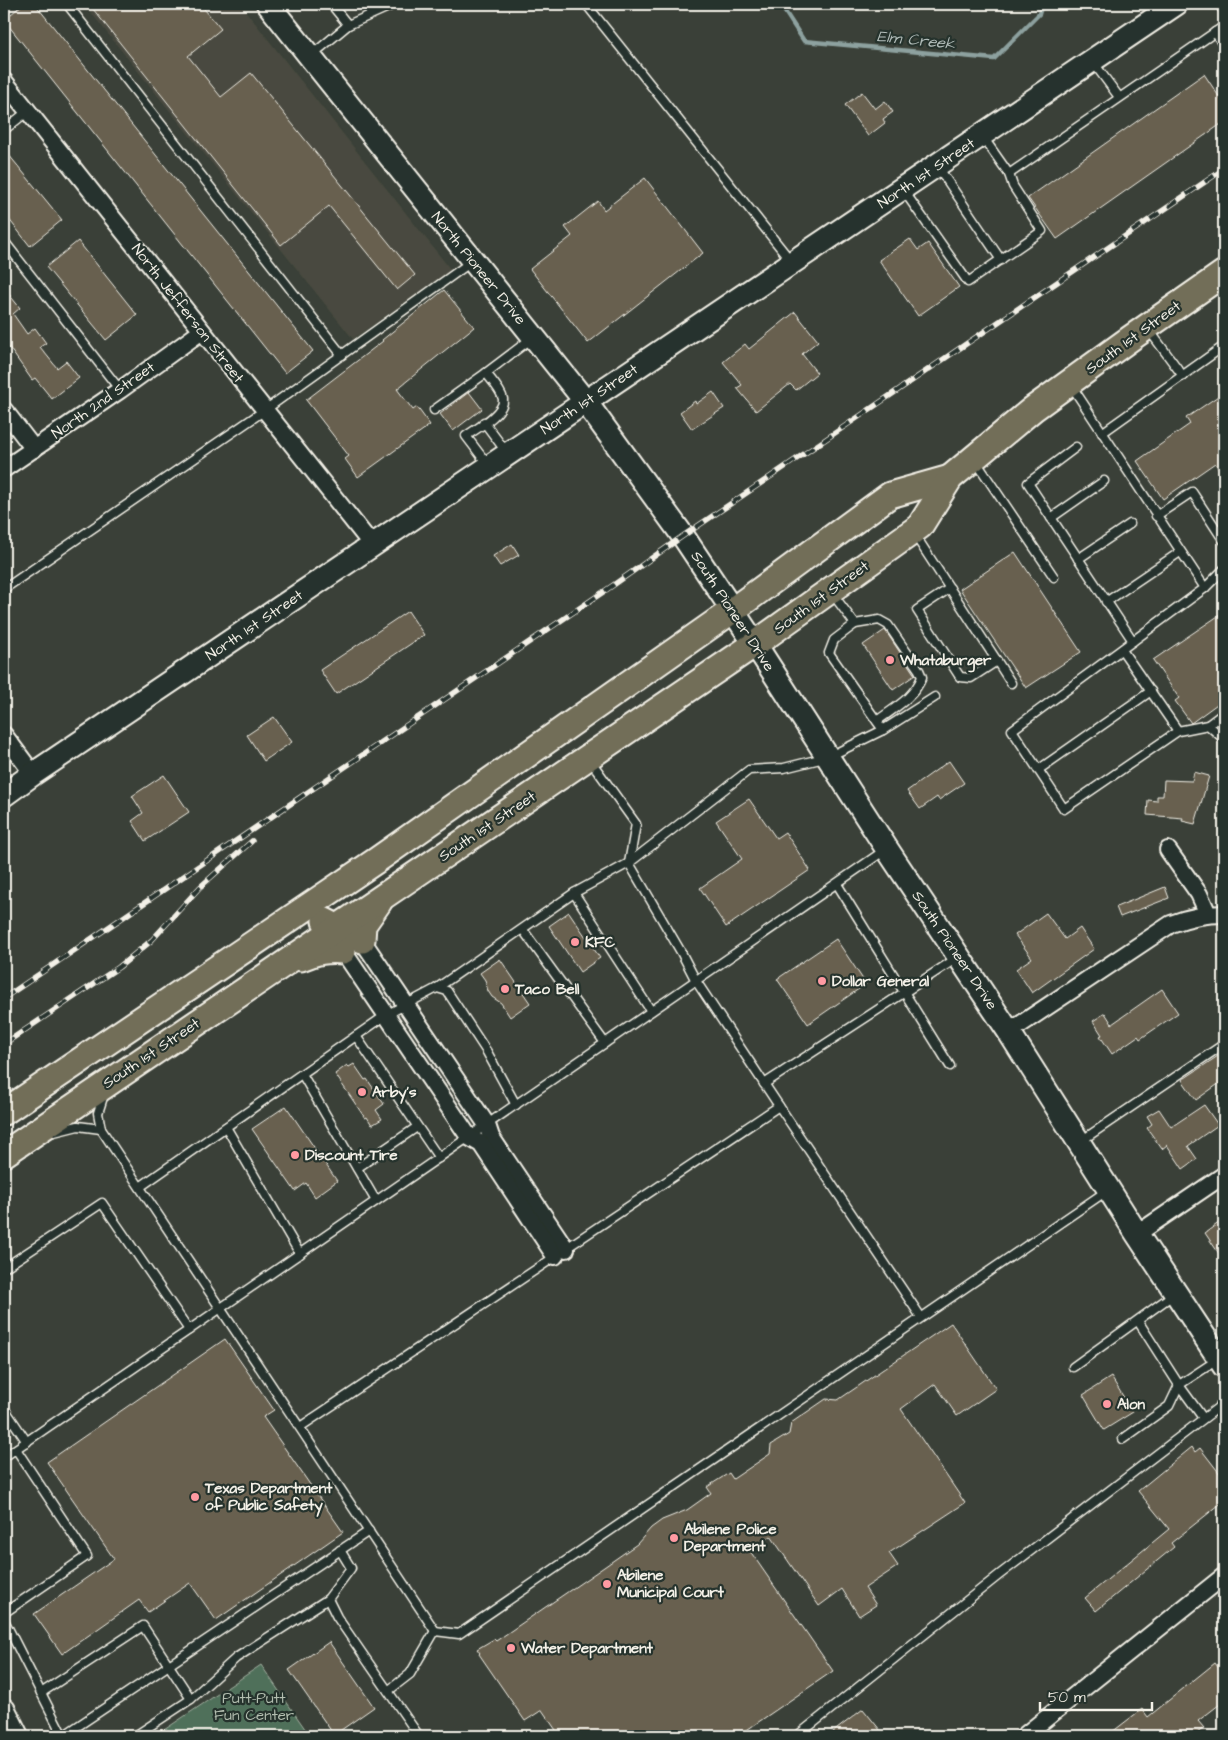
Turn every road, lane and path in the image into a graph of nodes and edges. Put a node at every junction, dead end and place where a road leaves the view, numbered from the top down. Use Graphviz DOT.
graph roads {
  1 [pos="68,4"];
  2 [pos="268,4"];
  3 [pos="332,4"];
  4 [pos="395,4"];
  5 [pos="586,4"];
  6 [pos="1176,4"];
  7 [pos="1219,4"];
  8 [pos="1224,11"];
  9 [pos="348,25"];
  10 [pos="1224,26"];
  11 [pos="1215,32"];
  12 [pos="1224,46"];
  13 [pos="310,56"];
  14 [pos="1092,60"];
  15 [pos="4,81"];
  16 [pos="1119,97"];
  17 [pos="28,111"];
  18 [pos="4,130"];
  19 [pos="982,136"];
  20 [pos="937,166"];
  21 [pos="1010,174"];
  22 [pos="902,189"];
  23 [pos="4,242"];
  24 [pos="1001,260"];
  25 [pos="473,261"];
  26 [pos="792,263"];
  27 [pos="1224,273"];
  28 [pos="1147,327"];
  29 [pos="202,330"];
  30 [pos="534,337"];
  31 [pos="1224,346"];
  32 [pos="342,355"];
  33 [pos="486,373"];
  34 [pos="1183,376"];
  35 [pos="1070,383"];
  36 [pos="120,390"];
  37 [pos="585,401"];
  38 [pos="4,410"];
  39 [pos="264,410"];
  40 [pos="434,410"];
  41 [pos="484,422"];
  42 [pos="1102,433"];
  43 [pos="1076,447"];
  44 [pos="34,449"];
  45 [pos="508,454"];
  46 [pos="974,458"];
  47 [pos="489,466"];
  48 [pos="4,469"];
  49 [pos="950,478"];
  50 [pos="1104,480"];
  51 [pos="1156,516"];
  52 [pos="1051,518"];
  53 [pos="1130,524"];
  54 [pos="912,532"];
  55 [pos="683,536"];
  56 [pos="1224,541"];
  57 [pos="372,545"];
  58 [pos="1180,552"];
  59 [pos="1078,559"];
  60 [pos="1224,569"];
  61 [pos="1054,577"];
  62 [pos="950,588"];
  63 [pos="1205,588"];
  64 [pos="4,589"];
  65 [pos="830,590"];
  66 [pos="1106,602"];
  67 [pos="733,610"];
  68 [pos="855,624"];
  69 [pos="1133,641"];
  70 [pos="755,644"];
  71 [pos="1122,650"];
  72 [pos="997,661"];
  73 [pos="1011,683"];
  74 [pos="1151,691"];
  75 [pos="935,697"];
  76 [pos="1224,713"];
  77 [pos="877,721"];
  78 [pos="1208,725"];
  79 [pos="883,730"];
  80 [pos="1178,731"];
  81 [pos="4,735"];
  82 [pos="1224,740"];
  83 [pos="588,757"];
  84 [pos="828,757"];
  85 [pos="1038,770"];
  86 [pos="33,774"];
  87 [pos="4,795"];
  88 [pos="887,849"];
  89 [pos="1168,850"];
  90 [pos="628,863"];
  91 [pos="351,878"];
  92 [pos="837,884"];
  93 [pos="574,893"];
  94 [pos="386,894"];
  95 [pos="1216,914"];
  96 [pos="295,916"];
  97 [pos="336,926"];
  98 [pos="523,930"];
  99 [pos="352,946"];
  100 [pos="959,956"];
  101 [pos="280,965"];
  102 [pos="696,980"];
  103 [pos="437,988"];
  104 [pos="904,992"];
  105 [pos="406,1004"];
  106 [pos="651,1011"];
  107 [pos="386,1016"];
  108 [pos="1010,1032"];
  109 [pos="356,1036"];
  110 [pos="605,1043"];
  111 [pos="1224,1044"];
  112 [pos="950,1066"];
  113 [pos="302,1074"];
  114 [pos="112,1079"];
  115 [pos="764,1084"];
  116 [pos="516,1105"];
  117 [pos="779,1106"];
  118 [pos="4,1112"];
  119 [pos="487,1125"];
  120 [pos="226,1127"];
  121 [pos="417,1127"];
  122 [pos="101,1129"];
  123 [pos="469,1137"];
  124 [pos="1079,1142"];
  125 [pos="8,1151"];
  126 [pos="439,1158"];
  127 [pos="357,1168"];
  128 [pos="1224,1175"];
  129 [pos="140,1187"];
  130 [pos="1109,1189"];
  131 [pos="376,1201"];
  132 [pos="1137,1234"];
  133 [pos="560,1252"];
  134 [pos="300,1254"];
  135 [pos="4,1268"];
  136 [pos="1176,1293"];
  137 [pos="221,1308"];
  138 [pos="921,1317"];
  139 [pos="1138,1321"];
  140 [pos="189,1330"];
  141 [pos="1222,1363"];
  142 [pos="1074,1367"];
  143 [pos="1179,1385"];
  144 [pos="1224,1404"];
  145 [pos="4,1408"];
  146 [pos="1203,1418"];
  147 [pos="300,1427"];
  148 [pos="1123,1439"];
  149 [pos="26,1442"];
  150 [pos="16,1449"];
  151 [pos="4,1457"];
  152 [pos="368,1531"];
  153 [pos="340,1550"];
  154 [pos="1224,1576"];
  155 [pos="328,1599"];
  156 [pos="4,1613"];
  157 [pos="4,1620"];
  158 [pos="435,1631"];
  159 [pos="168,1665"];
  160 [pos="388,1691"];
  161 [pos="41,1693"];
  162 [pos="191,1699"];
  163 [pos="4,1710"];
  164 [pos="18,1736"];
  165 [pos="63,1736"];
  166 [pos="136,1736"];
  167 [pos="419,1736"];
  168 [pos="797,1736"];
  169 [pos="1024,1736"];
  1 -- 32 [label="lane"];
  2 -- 13 [label="street, North Pioneer Drive"];
  3 -- 9 [label="lane"];
  4 -- 9 [label="lane"];
  5 -- 26 [label="lane"];
  6 -- 14 [label="street, North 1st Street"];
  7 -- 8 [label="lane"];
  9 -- 13 [label="lane"];
  10 -- 11 [label="lane"];
  11 -- 12 [label="lane"];
  11 -- 16 [label="lane"];
  13 -- 25 [label="street, North Pioneer Drive"];
  14 -- 16 [label="lane"];
  14 -- 19 [label="street, North 1st Street"];
  15 -- 17 [label="street, North Jefferson Street"];
  16 -- 21 [label="lane"];
  17 -- 18 [label="lane"];
  17 -- 29 [label="street, North Jefferson Street"];
  19 -- 20 [label="street, North 1st Street"];
  19 -- 21 [label="lane"];
  20 -- 22 [label="street, North 1st Street"];
  20 -- 24 [label="lane"];
  21 -- 24 [label="lane"];
  22 -- 24 [label="lane"];
  22 -- 26 [label="street, North 1st Street"];
  23 -- 36 [label="lane"];
  25 -- 30 [label="street, North Pioneer Drive"];
  25 -- 32 [label="lane"];
  26 -- 37 [label="street, North 1st Street"];
  27 -- 28 [label="main road, South 1st Street"];
  28 -- 34 [label="lane"];
  28 -- 35 [label="main road, South 1st Street"];
  29 -- 36 [label="street, North 2nd Street"];
  29 -- 39 [label="street, North Jefferson Street"];
  30 -- 33 [label="lane"];
  30 -- 37 [label="street, North Pioneer Drive"];
  31 -- 34 [label="lane"];
  32 -- 39 [label="lane"];
  33 -- 40 [label="lane"];
  33 -- 41 [label="lane"];
  34 -- 42 [label="lane"];
  35 -- 42 [label="lane"];
  35 -- 46 [label="main road, South 1st Street"];
  36 -- 44 [label="street, North 2nd Street"];
  37 -- 45 [label="street, North 1st Street"];
  37 -- 55 [label="street, North Pioneer Drive"];
  38 -- 44 [label="street"];
  39 -- 57 [label="street, North Jefferson Street"];
  39 -- 64 [label="lane"];
  41 -- 45 [label="lane"];
  41 -- 47 [label="lane"];
  42 -- 51 [label="lane"];
  43 -- 52 [label="lane"];
  44 -- 48 [label="street, North 2nd Street"];
  45 -- 47 [label="street, North 1st Street"];
  46 -- 49 [label="main road, South 1st Street"];
  46 -- 61 [label="lane"];
  47 -- 57 [label="street, North 1st Street"];
  49 -- 54 [label="main road, South 1st Street"];
  49 -- 67 [label="main road, South 1st Street"];
  50 -- 52 [label="lane"];
  51 -- 56 [label="lane"];
  51 -- 58 [label="lane"];
  52 -- 59 [label="lane"];
  53 -- 59 [label="lane"];
  54 -- 62 [label="lane"];
  54 -- 65 [label="main road, South 1st Street"];
  55 -- 67 [label="street, South Pioneer Drive"];
  57 -- 86 [label="street, North 1st Street"];
  58 -- 63 [label="lane"];
  58 -- 66 [label="lane"];
  59 -- 66 [label="lane"];
  60 -- 63 [label="lane"];
  62 -- 72 [label="lane"];
  62 -- 72 [label="lane"];
  63 -- 69 [label="lane"];
  65 -- 68 [label="lane"];
  65 -- 70 [label="main road, South 1st Street"];
  66 -- 69 [label="lane"];
  67 -- 70 [label="street, South Pioneer Drive"];
  67 -- 91 [label="main road, South 1st Street"];
  68 -- 77 [label="lane"];
  68 -- 77 [label="lane"];
  69 -- 71 [label="lane"];
  70 -- 83 [label="main road, South 1st Street"];
  70 -- 84 [label="street, South Pioneer Drive"];
  71 -- 74 [label="lane"];
  71 -- 85 [label="lane"];
  72 -- 73 [label="lane"];
  74 -- 80 [label="lane"];
  74 -- 85 [label="lane"];
  75 -- 79 [label="lane"];
  76 -- 78 [label="lane"];
  77 -- 79 [label="lane"];
  78 -- 80 [label="lane"];
  78 -- 82 [label="lane"];
  79 -- 84 [label="lane"];
  80 -- 85 [label="lane"];
  81 -- 86 [label="street"];
  83 -- 90 [label="lane"];
  83 -- 94 [label="main road, South 1st Street"];
  84 -- 88 [label="street, South Pioneer Drive"];
  84 -- 90 [label="lane"];
  86 -- 87 [label="street, North 1st Street"];
  88 -- 92 [label="lane"];
  88 -- 100 [label="street, South Pioneer Drive"];
  89 -- 95 [label="street"];
  90 -- 93 [label="lane"];
  90 -- 102 [label="lane"];
  91 -- 96 [label="main road, South 1st Street"];
  91 -- 97 [label="main road"];
  92 -- 102 [label="lane"];
  92 -- 104 [label="lane"];
  93 -- 98 [label="lane"];
  93 -- 106 [label="lane"];
  94 -- 97 [label="main road, South 1st Street"];
  94 -- 99 [label="main road"];
  95 -- 108 [label="street"];
  96 -- 97 [label="main road"];
  96 -- 118 [label="main road, South 1st Street"];
  97 -- 99 [label="main road"];
  97 -- 101 [label="main road, South 1st Street"];
  98 -- 103 [label="lane"];
  98 -- 110 [label="lane"];
  99 -- 101 [label="main road"];
  99 -- 105 [label="street"];
  99 -- 107 [label="street"];
  100 -- 104 [label="lane"];
  100 -- 108 [label="street, South Pioneer Drive"];
  101 -- 114 [label="main road, South 1st Street"];
  102 -- 106 [label="lane"];
  102 -- 115 [label="lane"];
  103 -- 105 [label="lane"];
  103 -- 116 [label="lane"];
  104 -- 112 [label="lane"];
  104 -- 115 [label="lane"];
  105 -- 107 [label="lane"];
  105 -- 119 [label="street"];
  106 -- 110 [label="lane"];
  107 -- 109 [label="lane"];
  107 -- 123 [label="street"];
  108 -- 124 [label="street, South Pioneer Drive"];
  109 -- 113 [label="lane"];
  109 -- 121 [label="lane"];
  110 -- 116 [label="lane"];
  111 -- 124 [label="lane"];
  113 -- 120 [label="lane"];
  113 -- 127 [label="lane"];
  114 -- 122 [label="lane"];
  114 -- 125 [label="main road, South 1st Street"];
  115 -- 117 [label="lane"];
  116 -- 119 [label="lane"];
  117 -- 133 [label="lane"];
  117 -- 138 [label="lane"];
  119 -- 123 [label="lane"];
  119 -- 133 [label="street"];
  120 -- 129 [label="lane"];
  120 -- 134 [label="lane"];
  121 -- 126 [label="lane"];
  121 -- 127 [label="lane"];
  122 -- 125 [label="lane"];
  122 -- 129 [label="lane"];
  123 -- 126 [label="lane"];
  123 -- 133 [label="street"];
  124 -- 130 [label="street, South Pioneer Drive"];
  126 -- 131 [label="lane"];
  127 -- 131 [label="lane"];
  128 -- 132 [label="street"];
  129 -- 137 [label="lane"];
  130 -- 132 [label="street, South Pioneer Drive"];
  130 -- 138 [label="lane"];
  131 -- 134 [label="lane"];
  132 -- 136 [label="street, South Pioneer Drive"];
  133 -- 147 [label="lane"];
  134 -- 137 [label="lane"];
  135 -- 140 [label="lane"];
  136 -- 139 [label="lane"];
  136 -- 141 [label="street, South Pioneer Drive"];
  137 -- 140 [label="lane"];
  137 -- 147 [label="lane"];
  138 -- 158 [label="lane"];
  139 -- 142 [label="lane"];
  139 -- 143 [label="lane"];
  140 -- 149 [label="lane"];
  141 -- 143 [label="lane"];
  143 -- 146 [label="lane"];
  143 -- 148 [label="lane"];
  144 -- 146 [label="lane"];
  145 -- 149 [label="lane"];
  146 -- 168 [label="lane"];
  147 -- 152 [label="lane"];
  149 -- 150 [label="lane"];
  150 -- 151 [label="lane"];
  150 -- 156 [label="lane"];
  152 -- 153 [label="lane"];
  152 -- 158 [label="lane"];
  153 -- 155 [label="lane"];
  153 -- 159 [label="lane"];
  154 -- 169 [label="street"];
  155 -- 160 [label="lane"];
  155 -- 162 [label="lane"];
  157 -- 161 [label="lane"];
  158 -- 160 [label="lane"];
  159 -- 161 [label="lane"];
  159 -- 162 [label="lane"];
  159 -- 165 [label="lane"];
  160 -- 167 [label="lane"];
  161 -- 165 [label="lane"];
  162 -- 166 [label="lane"];
  163 -- 164 [label="street"];
}
